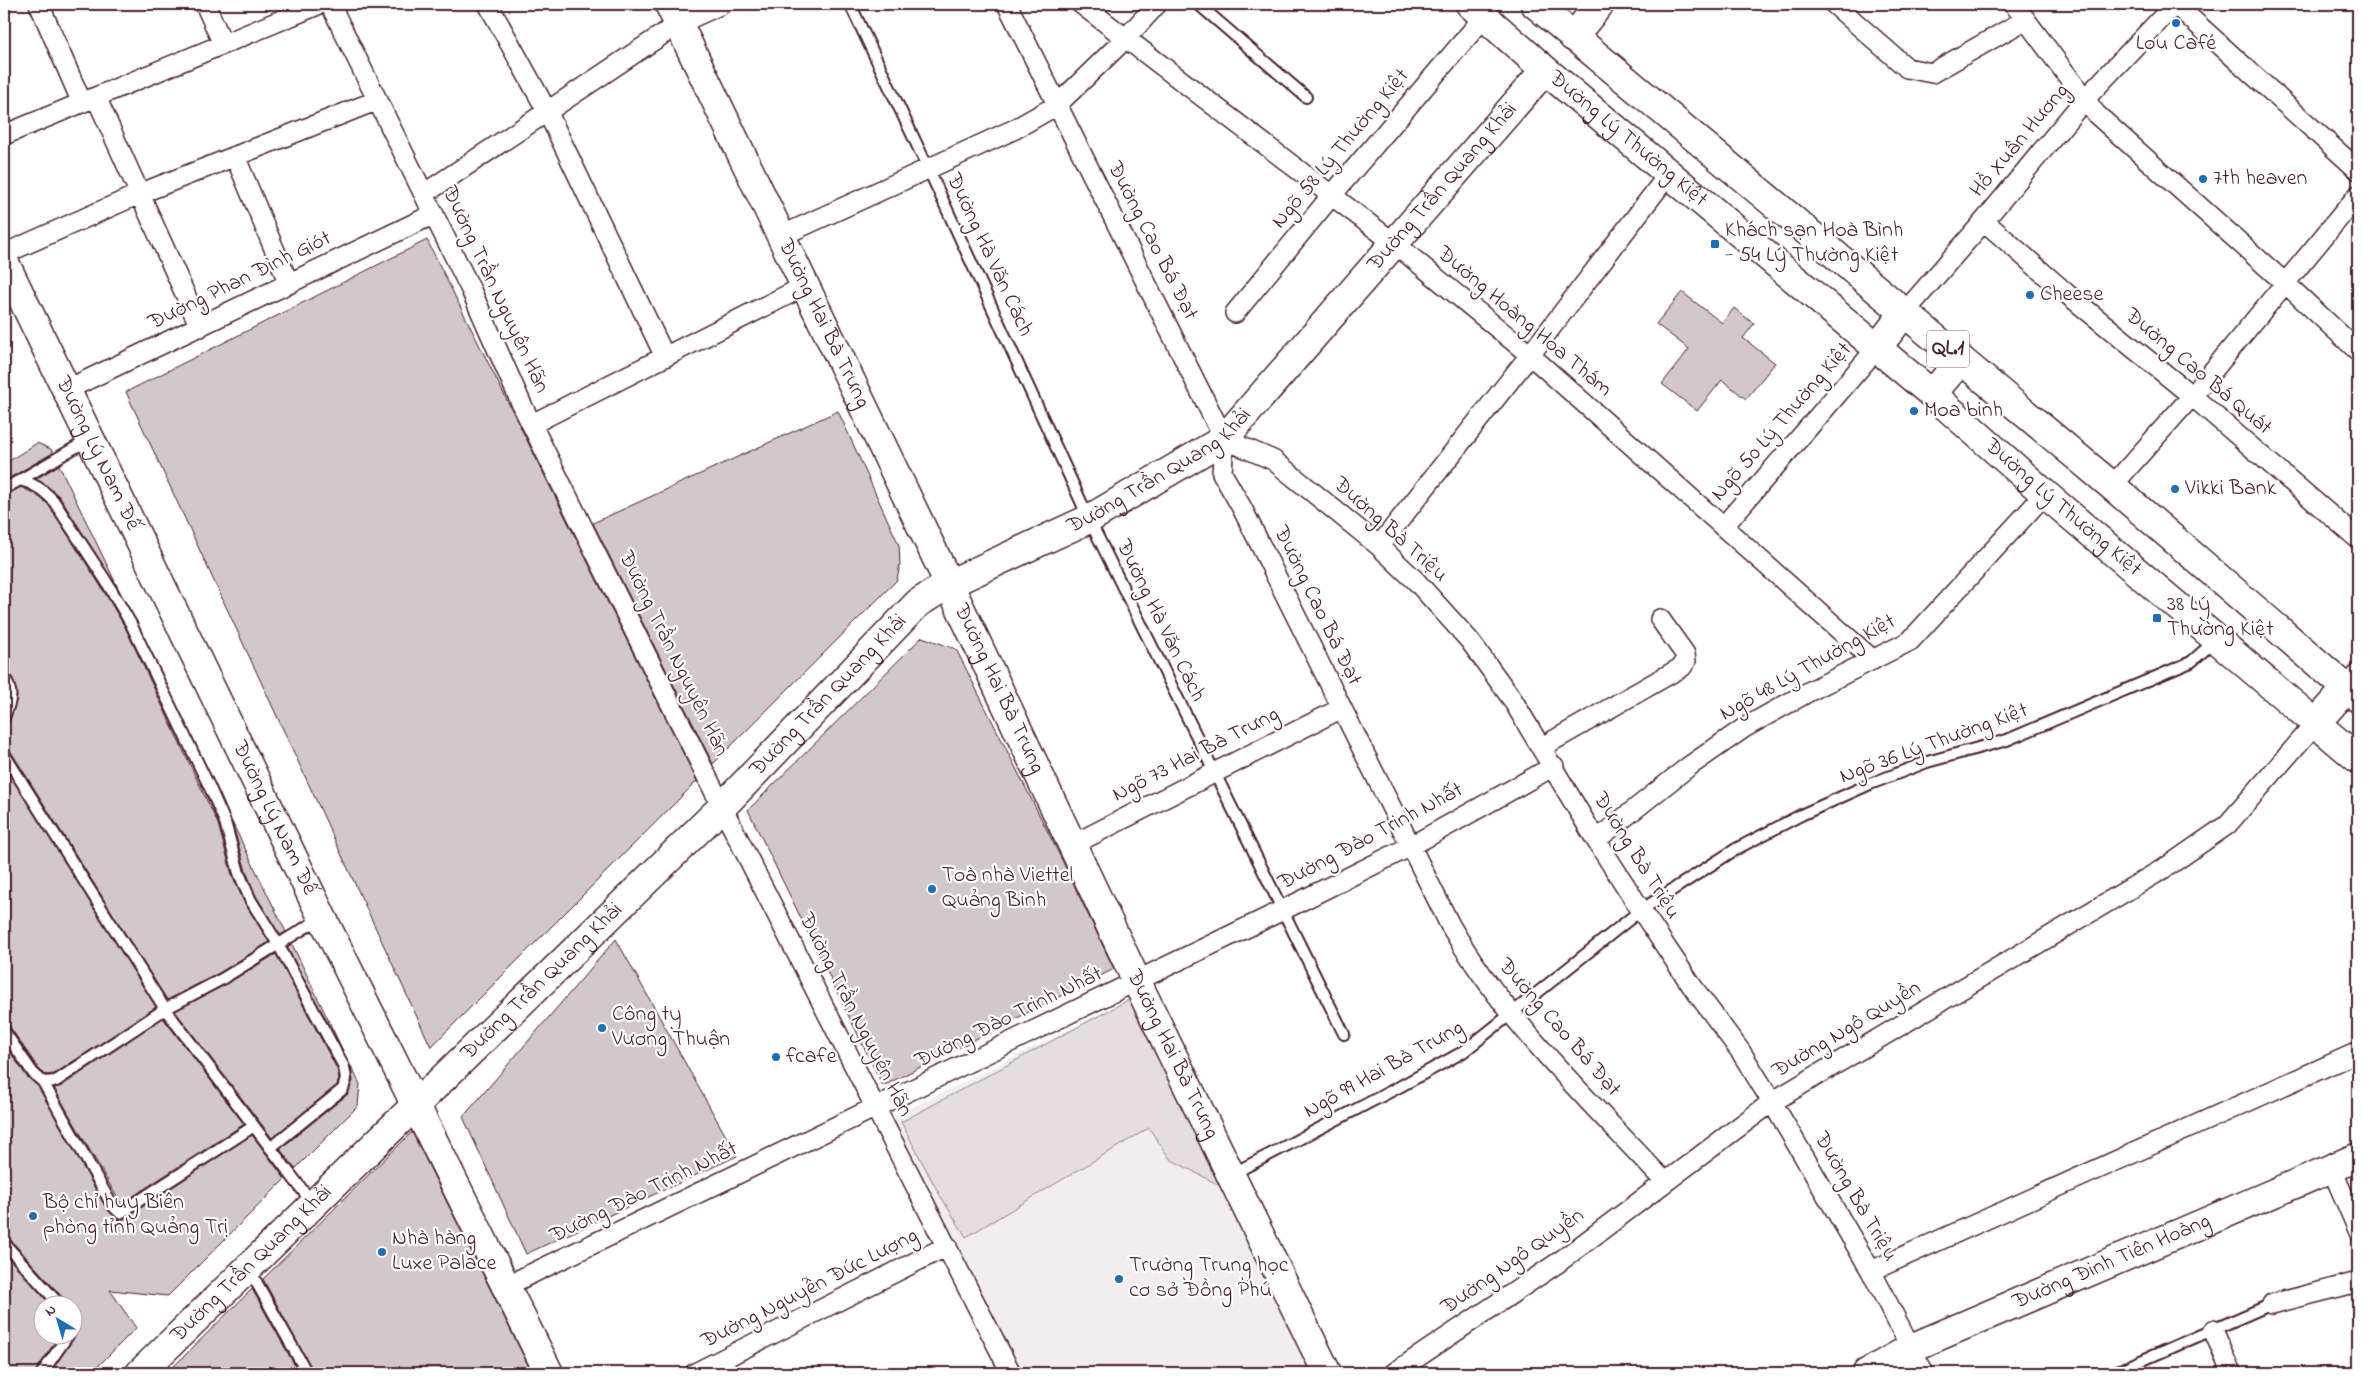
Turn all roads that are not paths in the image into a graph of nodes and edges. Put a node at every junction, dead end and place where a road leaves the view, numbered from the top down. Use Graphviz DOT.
graph roads {
  1 [pos="39,4"];
  2 [pos="205,4"];
  3 [pos="320,4"];
  4 [pos="330,4"];
  5 [pos="488,4"];
  6 [pos="722,4"];
  7 [pos="850,4"];
  8 [pos="1007,4"];
  9 [pos="1080,4"];
  10 [pos="1157,4"];
  11 [pos="1198,4"];
  12 [pos="1535,4"];
  13 [pos="1600,4"];
  14 [pos="1834,4"];
  15 [pos="2014,4"];
  16 [pos="2175,4"];
  17 [pos="1478,10"];
  18 [pos="674,14"];
  19 [pos="2025,20"];
  20 [pos="1573,37"];
  21 [pos="1126,38"];
  22 [pos="223,44"];
  23 [pos="1545,70"];
  24 [pos="1306,97"];
  25 [pos="2085,99"];
  26 [pos="89,100"];
  27 [pos="378,100"];
  28 [pos="1057,105"];
  29 [pos="547,111"];
  30 [pos="4,135"];
  31 [pos="235,156"];
  32 [pos="928,168"];
  33 [pos="2358,170"];
  34 [pos="1668,174"];
  35 [pos="139,194"];
  36 [pos="424,194"];
  37 [pos="1332,195"];
  38 [pos="2358,195"];
  39 [pos="434,214"];
  40 [pos="1984,221"];
  41 [pos="781,236"];
  42 [pos="1394,243"];
  43 [pos="4,254"];
  44 [pos="4,261"];
  45 [pos="2285,283"];
  46 [pos="289,284"];
  47 [pos="805,286"];
  48 [pos="1235,313"];
  49 [pos="1904,313"];
  50 [pos="200,327"];
  51 [pos="1877,348"];
  52 [pos="2358,352"];
  53 [pos="1530,355"];
  54 [pos="665,357"];
  55 [pos="1961,360"];
  56 [pos="66,390"];
  57 [pos="1932,394"];
  58 [pos="2192,396"];
  59 [pos="532,424"];
  60 [pos="90,439"];
  61 [pos="1224,439"];
  62 [pos="20,480"];
  63 [pos="2112,486"];
  64 [pos="4,489"];
  65 [pos="2045,494"];
  66 [pos="1089,518"];
  67 [pos="1723,527"];
  68 [pos="2358,539"];
  69 [pos="1379,546"];
  70 [pos="949,584"];
  71 [pos="1660,619"];
  72 [pos="2217,639"];
  73 [pos="1873,660"];
  74 [pos="4,676"];
  75 [pos="2354,686"];
  76 [pos="1342,708"];
  77 [pos="4,717"];
  78 [pos="2316,723"];
  79 [pos="1542,747"];
  80 [pos="4,754"];
  81 [pos="2358,759"];
  82 [pos="1554,766"];
  83 [pos="1214,773"];
  84 [pos="722,807"];
  85 [pos="1596,840"];
  86 [pos="1072,845"];
  87 [pos="1411,846"];
  88 [pos="1641,910"];
  89 [pos="1282,911"];
  90 [pos="322,917"];
  91 [pos="278,944"];
  92 [pos="1137,982"];
  93 [pos="165,1009"];
  94 [pos="1510,1014"];
  95 [pos="4,1032"];
  96 [pos="1344,1034"];
  97 [pos="2358,1052"];
  98 [pos="43,1082"];
  99 [pos="1772,1102"];
  100 [pos="416,1106"];
  101 [pos="876,1108"];
  102 [pos="254,1126"];
  103 [pos="270,1148"];
  104 [pos="2358,1156"];
  105 [pos="2331,1167"];
  106 [pos="1231,1175"];
  107 [pos="1665,1182"];
  108 [pos="313,1205"];
  109 [pos="2358,1230"];
  110 [pos="4,1243"];
  111 [pos="946,1246"];
  112 [pos="248,1268"];
  113 [pos="1871,1271"];
  114 [pos="2358,1282"];
  115 [pos="506,1286"];
  116 [pos="50,1294"];
  117 [pos="2272,1304"];
  118 [pos="2213,1330"];
  119 [pos="62,1344"];
  120 [pos="1911,1348"];
  121 [pos="42,1373"];
  122 [pos="140,1373"];
  123 [pos="306,1373"];
  124 [pos="549,1373"];
  125 [pos="695,1373"];
  126 [pos="1011,1373"];
  127 [pos="1327,1373"];
  128 [pos="1394,1373"];
  129 [pos="1867,1373"];
  130 [pos="1924,1373"];
  131 [pos="2113,1373"];
  132 [pos="2232,1373"];
  1 -- 26 [label="street"];
  2 -- 22 [label="street"];
  3 -- 22 [label="street"];
  4 -- 27 [label="street, Đường Trần Nguyên Hãn"];
  5 -- 29 [label="street"];
  6 -- 18 [label="street"];
  7 -- 32 [label="lane, Đường Hà Văn Cách"];
  8 -- 28 [label="street, Đường Cao Bá Đạt"];
  9 -- 21 [label="street, Đường Hoàng Hoa Thám"];
  10 -- 21 [label="street"];
  11 -- 24 [label="lane"];
  12 -- 20 [label="main road, Đường Lý Thường Kiệt / QL.1"];
  13 -- 20 [label="main road, Đường Trần Quang Khải"];
  14 -- 19 [label="street"];
  15 -- 19 [label="street"];
  16 -- 25 [label="street, Hồ Xuân Hương"];
  16 -- 33 [label="street"];
  17 -- 23 [label="main road, Đường Lý Thường Kiệt / QL.1"];
  17 -- 37 [label="street, Ngõ 58 Lý Thường Kiệt"];
  18 -- 29 [label="street"];
  18 -- 41 [label="main road, Đường Hai Bà Trưng"];
  19 -- 25 [label="street"];
  20 -- 23 [label="main road, Đường Trần Quang Khải"];
  20 -- 49 [label="main road, Đường Lý Thường Kiệt / QL.1"];
  21 -- 28 [label="street"];
  21 -- 37 [label="street, Đường Hoàng Hoa Thám"];
  22 -- 26 [label="street"];
  23 -- 34 [label="main road, Đường Lý Thường Kiệt / QL.1"];
  23 -- 42 [label="main road, Đường Trần Quang Khải"];
  25 -- 40 [label="street, Hồ Xuân Hương"];
  25 -- 45 [label="street"];
  26 -- 30 [label="street"];
  26 -- 35 [label="street"];
  27 -- 31 [label="street"];
  27 -- 36 [label="street, Đường Trần Nguyên Hãn"];
  28 -- 32 [label="street"];
  28 -- 61 [label="street, Đường Cao Bá Đạt"];
  29 -- 36 [label="street"];
  29 -- 54 [label="street"];
  31 -- 35 [label="street"];
  31 -- 46 [label="street"];
  32 -- 41 [label="street"];
  32 -- 66 [label="lane, Đường Hà Văn Cách"];
  34 -- 51 [label="main road, Đường Lý Thường Kiệt / QL.1"];
  34 -- 53 [label="street"];
  35 -- 43 [label="street"];
  35 -- 50 [label="street"];
  36 -- 39 [label="street, Đường Trần Nguyên Hãn"];
  37 -- 42 [label="street, Đường Hoàng Hoa Thám"];
  37 -- 48 [label="street, Ngõ 58 Lý Thường Kiệt"];
  38 -- 45 [label="street"];
  39 -- 46 [label="street, Đường Phan Đình Giót"];
  39 -- 59 [label="street, Đường Trần Nguyên Hãn"];
  40 -- 49 [label="street, Hồ Xuân Hương"];
  40 -- 58 [label="street, Đường Cao Bá Quát"];
  41 -- 47 [label="main road, Đường Hai Bà Trưng"];
  42 -- 53 [label="street, Đường Hoàng Hoa Thám"];
  42 -- 61 [label="main road, Đường Trần Quang Khải"];
  44 -- 56 [label="main road, Đường Lý Nam Đế"];
  45 -- 52 [label="street"];
  45 -- 58 [label="street"];
  46 -- 50 [label="street, Đường Phan Đình Giót"];
  47 -- 54 [label="street"];
  47 -- 70 [label="main road, Đường Hai Bà Trưng"];
  49 -- 51 [label="main road"];
  49 -- 55 [label="main road, Đường Lý Thường Kiệt / QL.1"];
  50 -- 56 [label="street, Đường Phan Đình Giót"];
  51 -- 57 [label="main road, Đường Lý Thường Kiệt / QL.1"];
  51 -- 67 [label="street, Ngõ 50 Lý Thường Kiệt"];
  53 -- 67 [label="street, Đường Hoàng Hoa Thám"];
  53 -- 69 [label="street"];
  54 -- 59 [label="street"];
  55 -- 57 [label="main road"];
  55 -- 63 [label="main road, Đường Lý Thường Kiệt / QL.1"];
  56 -- 60 [label="main road, Đường Lý Nam Đế"];
  57 -- 65 [label="main road, Đường Lý Thường Kiệt / QL.1"];
  58 -- 63 [label="street"];
  58 -- 68 [label="street, Đường Cao Bá Quát"];
  59 -- 84 [label="street, Đường Trần Nguyên Hãn"];
  60 -- 62 [label="lane"];
  60 -- 90 [label="main road, Đường Lý Nam Đế"];
  61 -- 66 [label="main road, Đường Trần Quang Khải"];
  61 -- 69 [label="street, Đường Bà Triệu"];
  61 -- 76 [label="street, Đường Cao Bá Đạt"];
  62 -- 64 [label="lane"];
  62 -- 91 [label="lane"];
  63 -- 75 [label="main road, Đường Lý Thường Kiệt / QL.1"];
  65 -- 72 [label="main road, Đường Lý Thường Kiệt / QL.1"];
  65 -- 73 [label="street, Ngõ 48 Lý Thường Kiệt"];
  66 -- 70 [label="main road, Đường Trần Quang Khải"];
  66 -- 83 [label="lane, Đường Hà Văn Cách"];
  67 -- 73 [label="street, Đường Hoàng Hoa Thám"];
  69 -- 79 [label="street, Đường Bà Triệu"];
  70 -- 84 [label="main road, Đường Trần Quang Khải"];
  70 -- 86 [label="main road, Đường Hai Bà Trưng"];
  71 -- 79 [label="street"];
  72 -- 78 [label="main road, Đường Lý Thường Kiệt / QL.1"];
  72 -- 88 [label="lane, Ngõ 36 Lý Thường Kiệt"];
  73 -- 85 [label="street, Ngõ 48 Lý Thường Kiệt"];
  74 -- 77 [label="lane"];
  75 -- 78 [label="main road"];
  76 -- 83 [label="street, Ngõ 73 Hai Bà Trưng"];
  76 -- 87 [label="street, Đường Cao Bá Đạt"];
  78 -- 81 [label="main road, Đường Lý Thường Kiệt / QL.1"];
  78 -- 99 [label="street, Đường Ngô Quyền"];
  79 -- 82 [label="street, Đường Bà Triệu"];
  80 -- 93 [label="lane"];
  82 -- 85 [label="street, Đường Bà Triệu"];
  82 -- 87 [label="street, Đường Đào Trinh Nhất"];
  83 -- 86 [label="street, Ngõ 73 Hai Bà Trưng"];
  83 -- 89 [label="lane, Đường Hà Văn Cách"];
  84 -- 100 [label="main road, Đường Trần Quang Khải"];
  84 -- 101 [label="street, Đường Trần Nguyên Hãn"];
  85 -- 88 [label="street, Đường Bà Triệu"];
  86 -- 92 [label="main road, Đường Hai Bà Trưng"];
  87 -- 89 [label="street, Đường Đào Trinh Nhất"];
  87 -- 94 [label="street, Đường Cao Bá Đạt"];
  88 -- 94 [label="lane, Ngõ 99 Hai Bà Trưng"];
  88 -- 99 [label="street, Đường Bà Triệu"];
  89 -- 92 [label="street, Đường Đào Trinh Nhất"];
  89 -- 96 [label="lane, Đường Hà Văn Cách"];
  90 -- 91 [label="lane"];
  90 -- 100 [label="main road, Đường Lý Nam Đế"];
  91 -- 93 [label="lane"];
  91 -- 103 [label="lane"];
  92 -- 101 [label="street, Đường Đào Trinh Nhất"];
  92 -- 106 [label="main road, Đường Hai Bà Trưng"];
  93 -- 98 [label="lane"];
  93 -- 102 [label="lane"];
  94 -- 106 [label="lane, Ngõ 99 Hai Bà Trưng"];
  94 -- 107 [label="street, Đường Cao Bá Đạt"];
  95 -- 98 [label="lane"];
  97 -- 113 [label="street"];
  98 -- 102 [label="lane"];
  99 -- 107 [label="street, Đường Ngô Quyền"];
  99 -- 113 [label="street, Đường Bà Triệu"];
  100 -- 108 [label="main road, Đường Trần Quang Khải"];
  100 -- 115 [label="main road, Đường Lý Nam Đế"];
  101 -- 111 [label="street, Đường Trần Nguyên Hãn"];
  101 -- 115 [label="street, Đường Đào Trinh Nhất"];
  102 -- 103 [label="lane"];
  103 -- 108 [label="lane"];
  104 -- 105 [label="main road, Đường Đinh Tiên Hoàng"];
  105 -- 109 [label="street"];
  105 -- 120 [label="main road, Đường Đinh Tiên Hoàng"];
  106 -- 127 [label="main road, Đường Hai Bà Trưng"];
  107 -- 128 [label="street, Đường Ngô Quyền"];
  108 -- 112 [label="main road, Đường Trần Quang Khải"];
  110 -- 116 [label="lane"];
  111 -- 125 [label="street, Đường Nguyễn Đức Lượng"];
  111 -- 126 [label="street, Đường Trần Nguyên Hãn"];
  112 -- 122 [label="main road, Đường Trần Quang Khải"];
  112 -- 123 [label="lane"];
  113 -- 120 [label="street, Đường Bà Triệu"];
  114 -- 117 [label="street"];
  115 -- 124 [label="main road, Đường Lý Nam Đế"];
  117 -- 118 [label="lane"];
  118 -- 131 [label="lane"];
  118 -- 132 [label="street"];
  119 -- 121 [label="lane"];
  120 -- 129 [label="main road, Đường Đinh Tiên Hoàng"];
  120 -- 130 [label="street, Đường Bà Triệu"];
}
